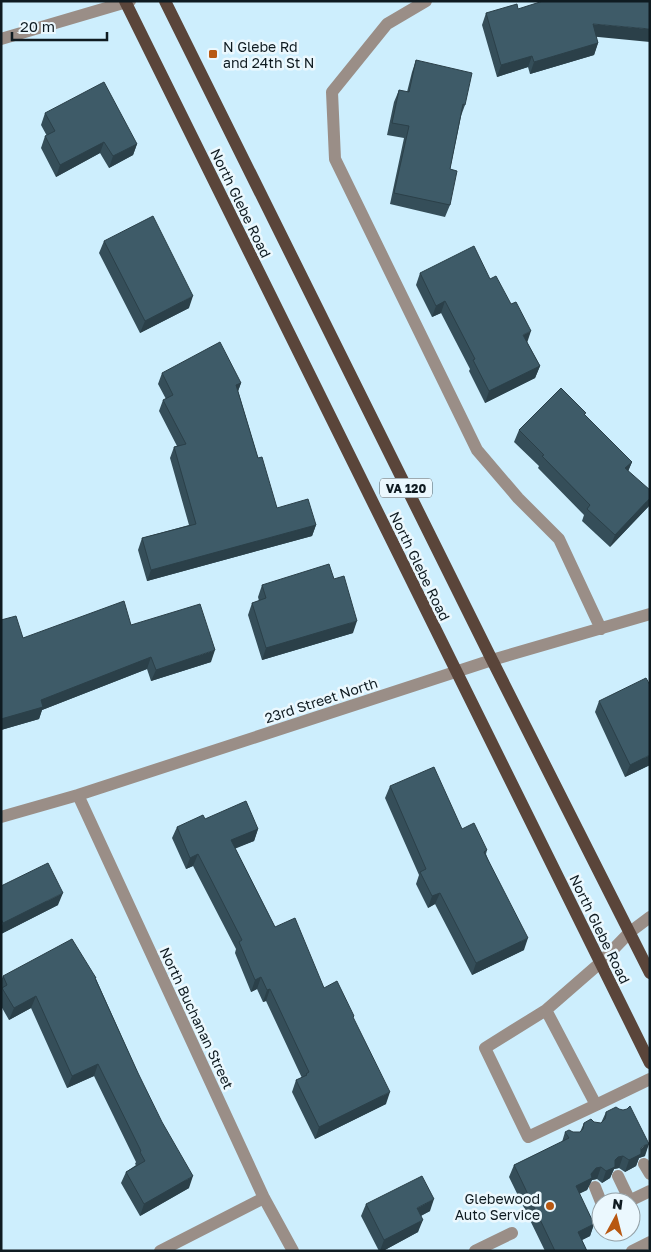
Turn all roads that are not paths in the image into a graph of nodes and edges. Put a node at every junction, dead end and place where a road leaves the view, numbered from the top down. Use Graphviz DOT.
graph roads {
  1 [pos="165,1"];
  2 [pos="426,1"];
  3 [pos="127,2"];
  4 [pos="1,39"];
  5 [pos="650,614"];
  6 [pos="601,629"];
  7 [pos="492,660"];
  8 [pos="456,672"];
  9 [pos="78,795"];
  10 [pos="1,816"];
  11 [pos="650,916"];
  12 [pos="630,932"];
  13 [pos="600,963"];
  14 [pos="650,973"];
  15 [pos="546,1010"];
  16 [pos="650,1063"];
  17 [pos="650,1080"];
  18 [pos="591,1111"];
  19 [pos="618,1176"];
  20 [pos="595,1187"];
  21 [pos="597,1192"];
  22 [pos="624,1192"];
  23 [pos="264,1198"];
  24 [pos="512,1233"];
  25 [pos="650,1242"];
  26 [pos="160,1251"];
  27 [pos="293,1251"];
  28 [pos="475,1251"];
  29 [pos="632,1251"];
  1 -- 7 [label="main road, North Glebe Road / VA 120"];
  2 -- 6 [label="street"];
  3 -- 4 [label="street"];
  3 -- 8 [label="main road, North Glebe Road / VA 120"];
  5 -- 6 [label="street, 23rd Street North"];
  6 -- 7 [label="street, 23rd Street North"];
  7 -- 8 [label="street, 23rd Street North"];
  7 -- 12 [label="main road, North Glebe Road / VA 120"];
  8 -- 9 [label="street, 23rd Street North"];
  8 -- 13 [label="main road, North Glebe Road / VA 120"];
  9 -- 10 [label="street, 23rd Street North"];
  9 -- 23 [label="street, North Buchanan Street"];
  11 -- 12 [label="street"];
  12 -- 13 [label="street"];
  12 -- 14 [label="main road, North Glebe Road / VA 120"];
  13 -- 15 [label="street"];
  13 -- 16 [label="main road, North Glebe Road / VA 120"];
  15 -- 18 [label="street"];
  15 -- 18 [label="street"];
  17 -- 18 [label="street"];
  19 -- 22 [label="street"];
  20 -- 21 [label="street"];
  23 -- 26 [label="street"];
  23 -- 27 [label="street, North Buchanan Street"];
  24 -- 28 [label="street"];
  25 -- 29 [label="street"];
}
